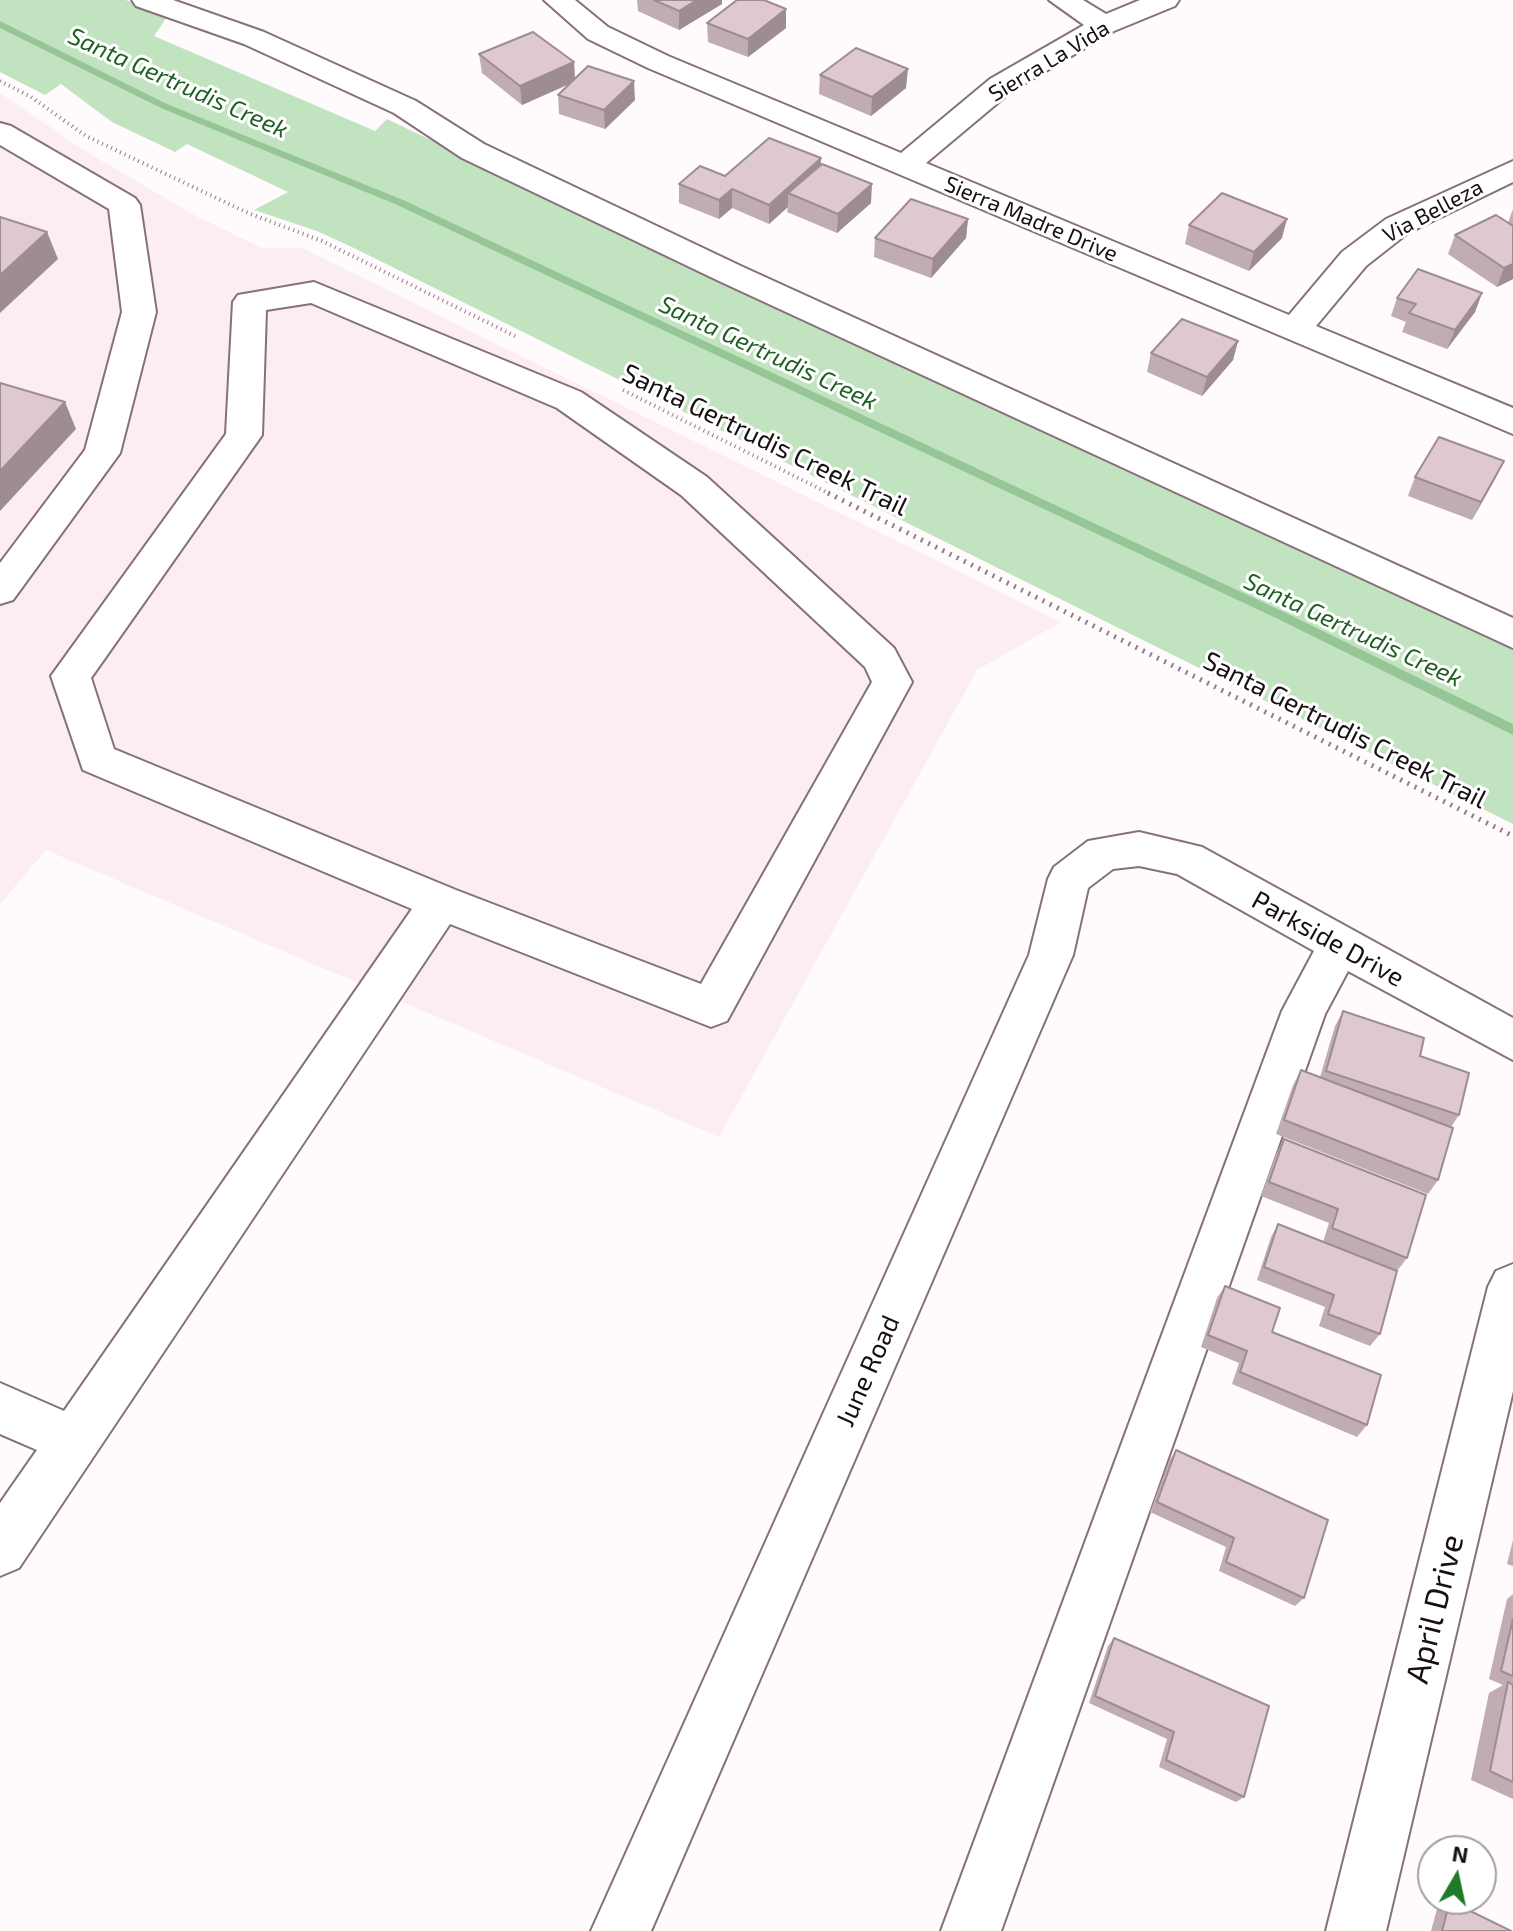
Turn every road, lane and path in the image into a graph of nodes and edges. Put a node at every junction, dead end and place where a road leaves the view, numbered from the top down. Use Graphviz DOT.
graph roads {
  1 [pos="146,0"];
  2 [pos="558,0"];
  3 [pos="1063,0"];
  4 [pos="1165,0"];
  5 [pos="1104,25"];
  6 [pos="0,81"];
  7 [pos="0,132"];
  8 [pos="904,166"];
  9 [pos="1513,170"];
  10 [pos="1294,330"];
  11 [pos="526,342"];
  12 [pos="611,384"];
  13 [pos="1513,422"];
  14 [pos="0,590"];
  15 [pos="1513,634"];
  16 [pos="1513,836"];
  17 [pos="1139,849"];
  18 [pos="441,902"];
  19 [pos="1339,946"];
  20 [pos="1513,1041"];
  21 [pos="1513,1287"];
  22 [pos="0,1408"];
  23 [pos="74,1441"];
  24 [pos="3,1537"];
  25 [pos="621,1931"];
  26 [pos="971,1931"];
  27 [pos="1356,1931"];
  1 -- 15 [label="street"];
  2 -- 8 [label="street, Sierra Madre Drive"];
  3 -- 5 [label="street"];
  4 -- 5 [label="street, Sierra La Vida"];
  5 -- 8 [label="street, Sierra La Vida"];
  6 -- 11 [label="path"];
  7 -- 14 [label="street"];
  8 -- 10 [label="street, Sierra Madre Drive"];
  9 -- 10 [label="street, Via Belleza"];
  10 -- 13 [label="street, Sierra Madre Drive"];
  12 -- 16 [label="path, Santa Gertrudis Creek Trail"];
  17 -- 19 [label="street, Parkside Drive"];
  17 -- 25 [label="street, June Road"];
  18 -- 18 [label="street"];
  18 -- 23 [label="street"];
  19 -- 20 [label="street, Parkside Drive"];
  19 -- 26 [label="street"];
  21 -- 27 [label="street, April Drive"];
  22 -- 23 [label="street"];
  23 -- 24 [label="street"];
}
